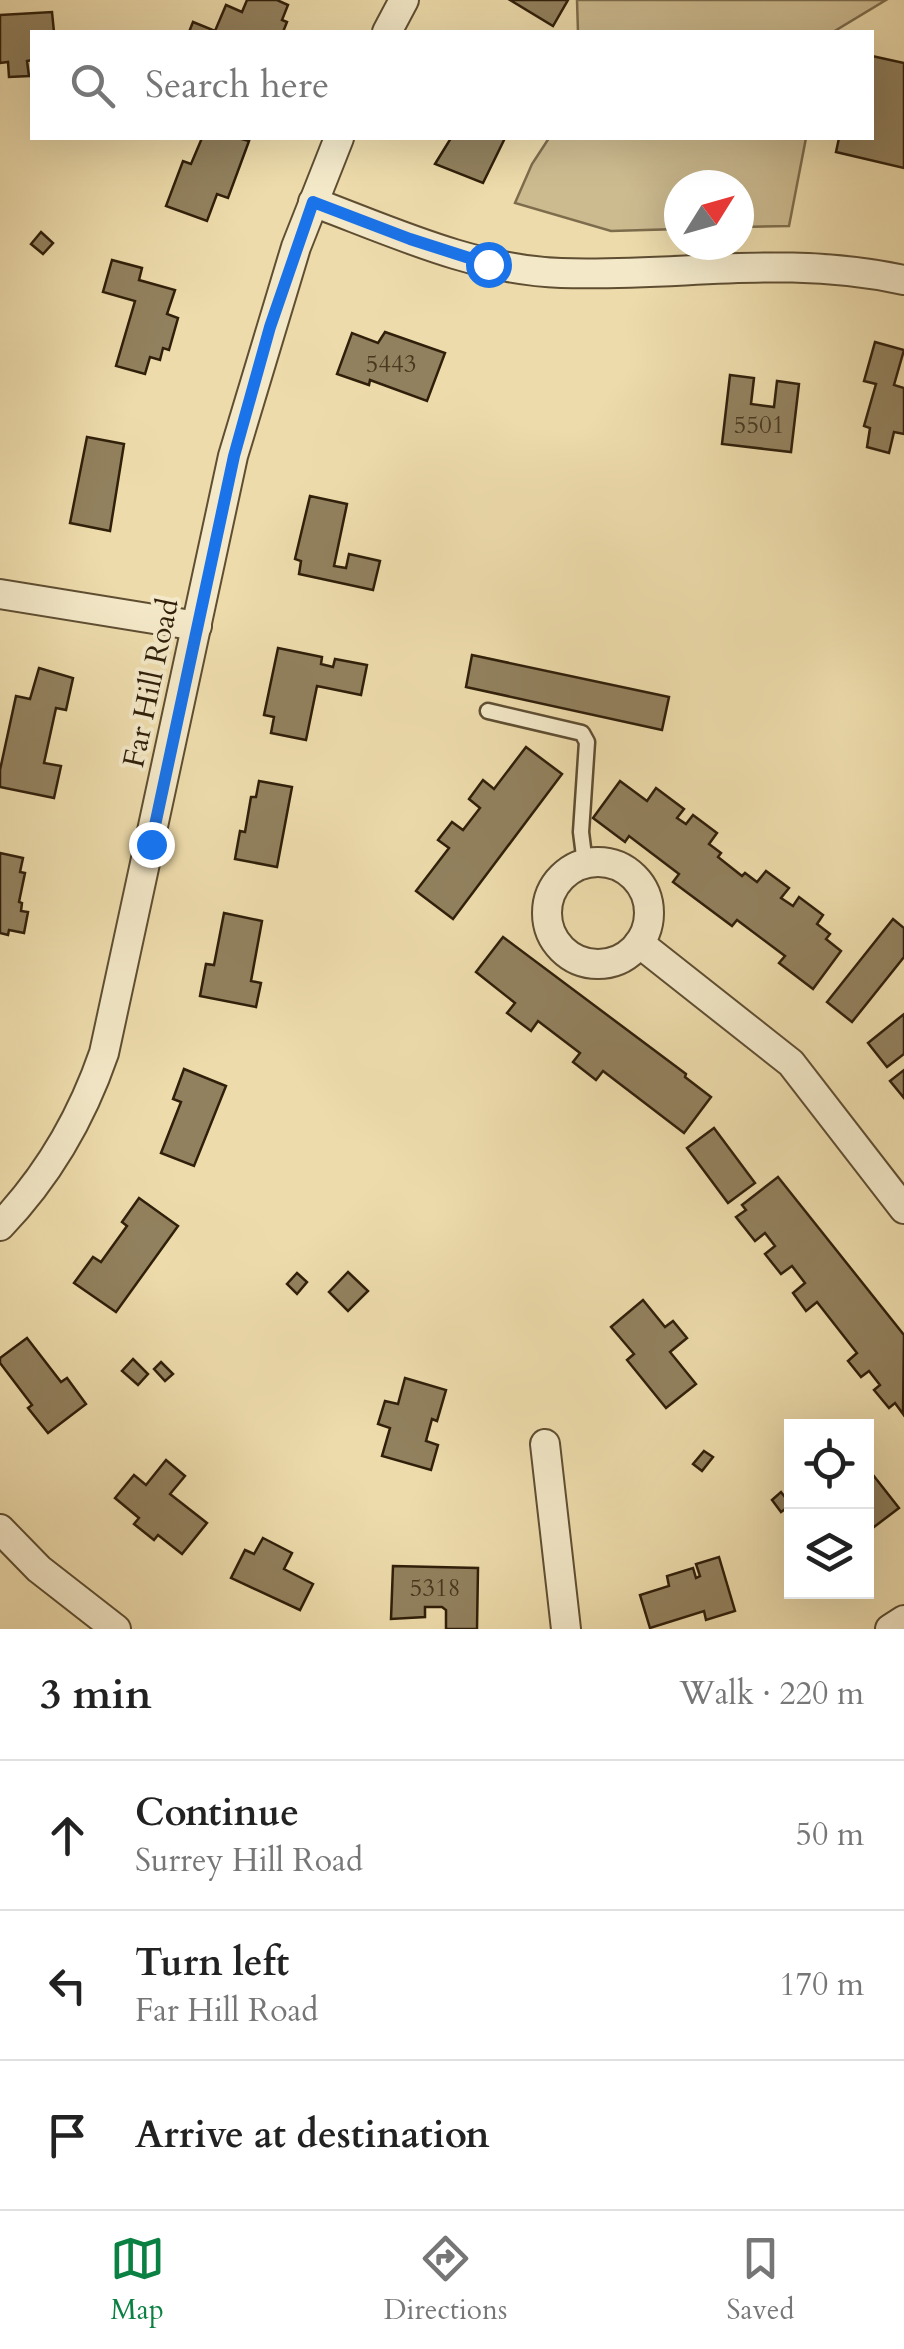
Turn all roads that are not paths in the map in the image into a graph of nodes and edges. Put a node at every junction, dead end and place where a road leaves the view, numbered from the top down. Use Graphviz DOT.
graph roads {
  1 [pos="404,0"];
  2 [pos="389,30"];
  3 [pos="339,140"];
  4 [pos="313,202"];
  5 [pos="904,280"];
  6 [pos="0,594"];
  7 [pos="196,626"];
  8 [pos="488,711"];
  9 [pos="585,864"];
  10 [pos="639,943"];
  11 [pos="904,1208"];
  12 [pos="0,1226"];
  13 [pos="545,1444"];
  14 [pos="4,1544"];
  15 [pos="904,1620"];
  16 [pos="116,1629"];
  17 [pos="566,1629"];
  18 [pos="890,1629"];
  1 -- 2 [label="street"];
  3 -- 4 [label="street, Far Hill Road"];
  4 -- 5 [label="street"];
  4 -- 7 [label="street, Far Hill Road"];
  6 -- 7 [label="street"];
  7 -- 12 [label="street, Far Hill Road"];
  8 -- 9 [label="lane"];
  9 -- 10 [label="street"];
  9 -- 10 [label="street"];
  10 -- 11 [label="street"];
  13 -- 17 [label="street"];
  14 -- 16 [label="street"];
  15 -- 18 [label="street"];
}
